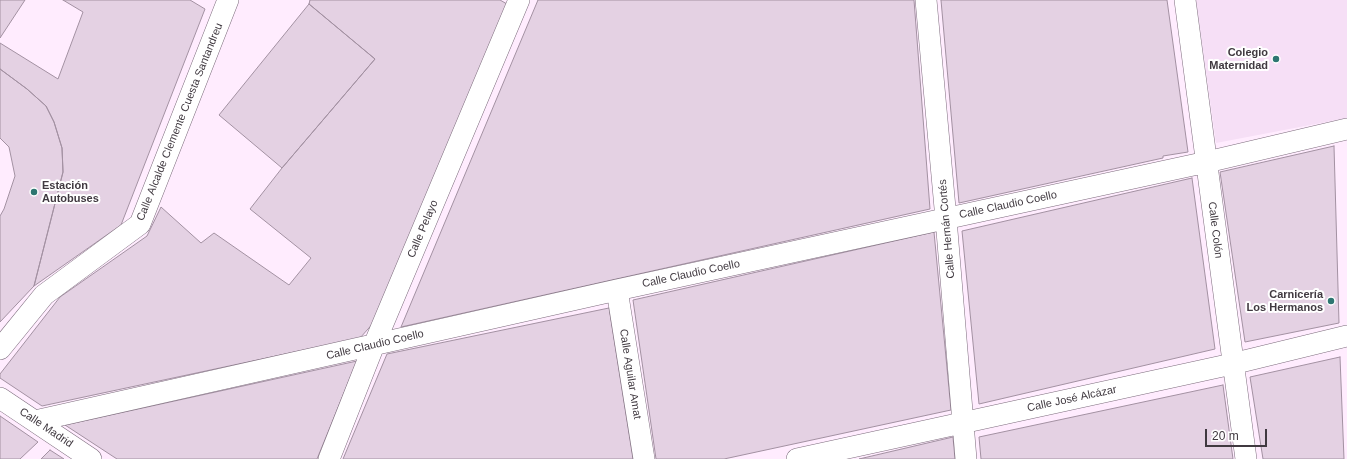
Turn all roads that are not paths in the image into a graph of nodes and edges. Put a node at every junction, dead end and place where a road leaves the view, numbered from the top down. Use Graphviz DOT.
graph roads {
  1 [pos="228,0"];
  2 [pos="518,0"];
  3 [pos="926,0"];
  4 [pos="1185,0"];
  5 [pos="1347,129"];
  6 [pos="1207,162"];
  7 [pos="946,218"];
  8 [pos="617,290"];
  9 [pos="1347,336"];
  10 [pos="374,345"];
  11 [pos="0,349"];
  12 [pos="1232,364"];
  13 [pos="0,398"];
  14 [pos="35,421"];
  15 [pos="963,423"];
  16 [pos="91,459"];
  17 [pos="329,459"];
  18 [pos="644,459"];
  19 [pos="797,459"];
  20 [pos="966,459"];
  21 [pos="1246,459"];
  1 -- 11 [label="street, Calle Alcalde Clemente Cuesta Santandreu"];
  2 -- 10 [label="street, Calle Pelayo"];
  3 -- 7 [label="street, Calle Hernán Cortés"];
  4 -- 6 [label="street, Calle Colón"];
  5 -- 6 [label="street, Calle Claudio Coello"];
  6 -- 7 [label="street, Calle Claudio Coello"];
  6 -- 12 [label="street, Calle Colón"];
  7 -- 8 [label="street, Calle Claudio Coello"];
  7 -- 15 [label="street, Calle Hernán Cortés"];
  8 -- 10 [label="street, Calle Claudio Coello"];
  8 -- 18 [label="street, Calle Aguilar Amat"];
  9 -- 12 [label="street, Calle José Alcázar"];
  10 -- 14 [label="street, Calle Claudio Coello"];
  10 -- 17 [label="street, Calle Pelayo"];
  12 -- 15 [label="street, Calle José Alcázar"];
  12 -- 21 [label="street, Calle Colón"];
  13 -- 14 [label="street, Calle Madrid"];
  14 -- 16 [label="street, Calle Madrid"];
  15 -- 19 [label="street, Calle José Alcázar"];
  15 -- 20 [label="street, Calle Hernán Cortés"];
}
